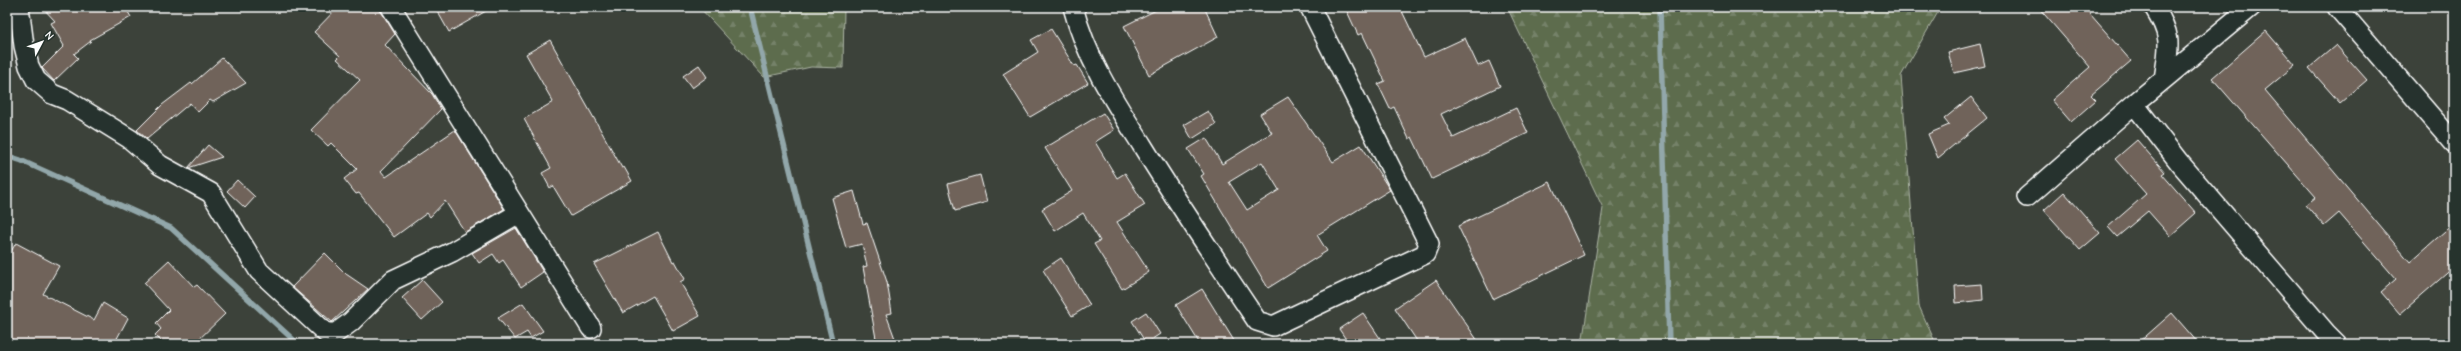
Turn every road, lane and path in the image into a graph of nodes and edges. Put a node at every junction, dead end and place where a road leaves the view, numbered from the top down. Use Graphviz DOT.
graph roads {
  1 [pos="19,7"];
  2 [pos="391,7"];
  3 [pos="1073,7"];
  4 [pos="1310,7"];
  5 [pos="2154,7"];
  6 [pos="2251,7"];
  7 [pos="2337,7"];
  8 [pos="2164,79"];
  9 [pos="2134,104"];
  10 [pos="2454,143"];
  11 [pos="2026,197"];
  12 [pos="520,214"];
  13 [pos="591,328"];
  14 [pos="2326,340"];
  1 -- 12 [label="street"];
  2 -- 12 [label="street"];
  3 -- 4 [label="street"];
  5 -- 8 [label="street"];
  6 -- 8 [label="street"];
  7 -- 10 [label="street"];
  8 -- 9 [label="street"];
  9 -- 11 [label="street"];
  9 -- 14 [label="street"];
  12 -- 13 [label="street"];
}
